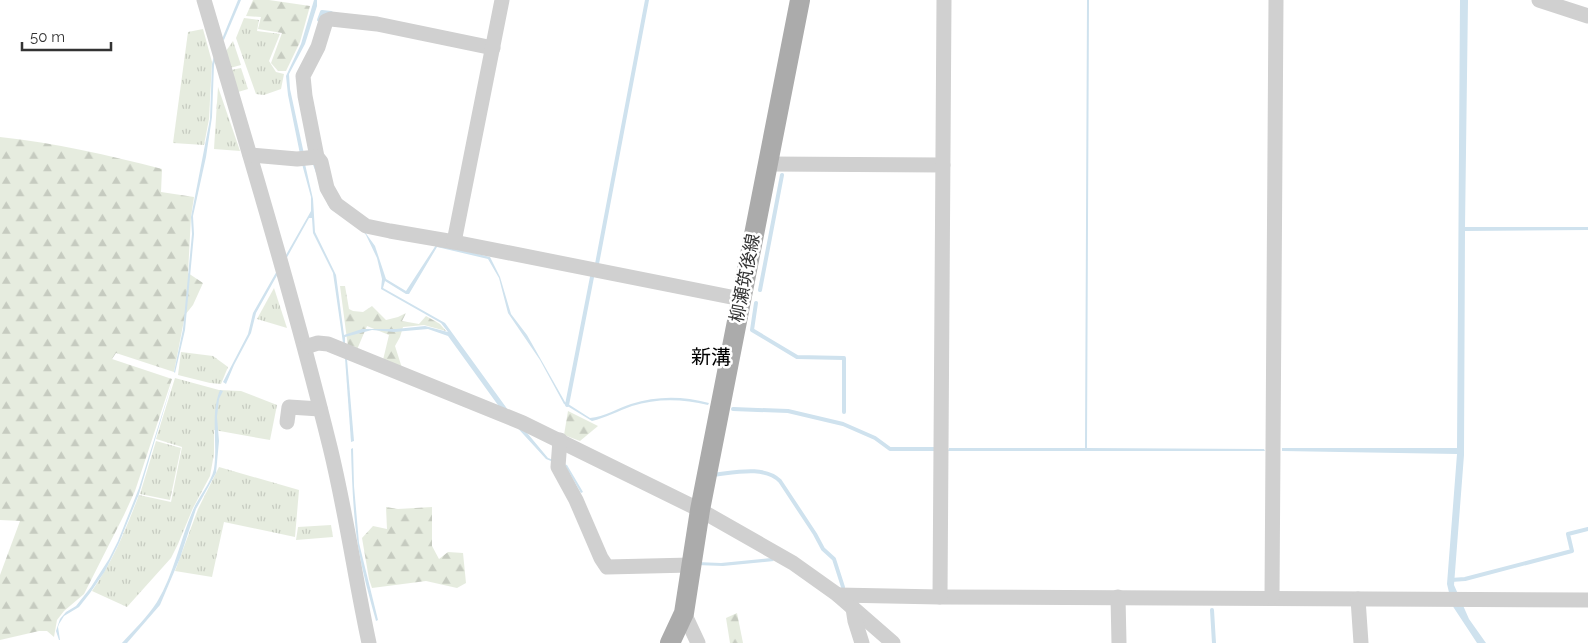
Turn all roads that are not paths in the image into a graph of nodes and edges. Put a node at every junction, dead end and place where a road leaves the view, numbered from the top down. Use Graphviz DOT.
graph roads {
  1 [pos="204,0"];
  2 [pos="502,0"];
  3 [pos="800,0"];
  4 [pos="944,0"];
  5 [pos="1276,0"];
  6 [pos="1539,0"];
  7 [pos="1588,16"];
  8 [pos="493,48"];
  9 [pos="250,155"];
  10 [pos="317,157"];
  11 [pos="767,164"];
  12 [pos="943,165"];
  13 [pos="454,242"];
  14 [pos="741,300"];
  15 [pos="305,347"];
  16 [pos="320,409"];
  17 [pos="287,422"];
  18 [pos="560,440"];
  19 [pos="700,510"];
  20 [pos="691,565"];
  21 [pos="838,594"];
  22 [pos="940,597"];
  23 [pos="1118,597"];
  24 [pos="1272,597"];
  25 [pos="1358,599"];
  26 [pos="1588,600"];
  27 [pos="853,608"];
  28 [pos="684,613"];
  29 [pos="369,643"];
  30 [pos="670,643"];
  31 [pos="698,643"];
  32 [pos="862,643"];
  33 [pos="893,643"];
  34 [pos="1119,643"];
  35 [pos="1361,643"];
  1 -- 9 [label="street"];
  2 -- 8 [label="street"];
  3 -- 11 [label="main road, 柳瀬筑後線"];
  4 -- 12 [label="street"];
  5 -- 24 [label="street"];
  6 -- 7 [label="street"];
  8 -- 10 [label="street"];
  8 -- 13 [label="street"];
  9 -- 10 [label="street"];
  9 -- 15 [label="street"];
  10 -- 13 [label="street"];
  11 -- 12 [label="street"];
  11 -- 14 [label="main road, 柳瀬筑後線"];
  12 -- 22 [label="street"];
  13 -- 14 [label="street"];
  14 -- 19 [label="main road, 柳瀬筑後線"];
  15 -- 16 [label="street"];
  15 -- 18 [label="street"];
  16 -- 17 [label="street"];
  16 -- 29 [label="street"];
  18 -- 19 [label="street"];
  18 -- 20 [label="street"];
  19 -- 20 [label="main road, 柳瀬筑後線"];
  19 -- 21 [label="street"];
  20 -- 28 [label="main road, 柳瀬筑後線"];
  21 -- 22 [label="street"];
  21 -- 27 [label="street"];
  22 -- 23 [label="street"];
  23 -- 24 [label="street"];
  23 -- 34 [label="street"];
  24 -- 25 [label="street"];
  25 -- 26 [label="street"];
  25 -- 35 [label="street"];
  27 -- 32 [label="street"];
  27 -- 33 [label="street"];
  28 -- 30 [label="main road, 柳瀬筑後線"];
  28 -- 31 [label="street"];
}
